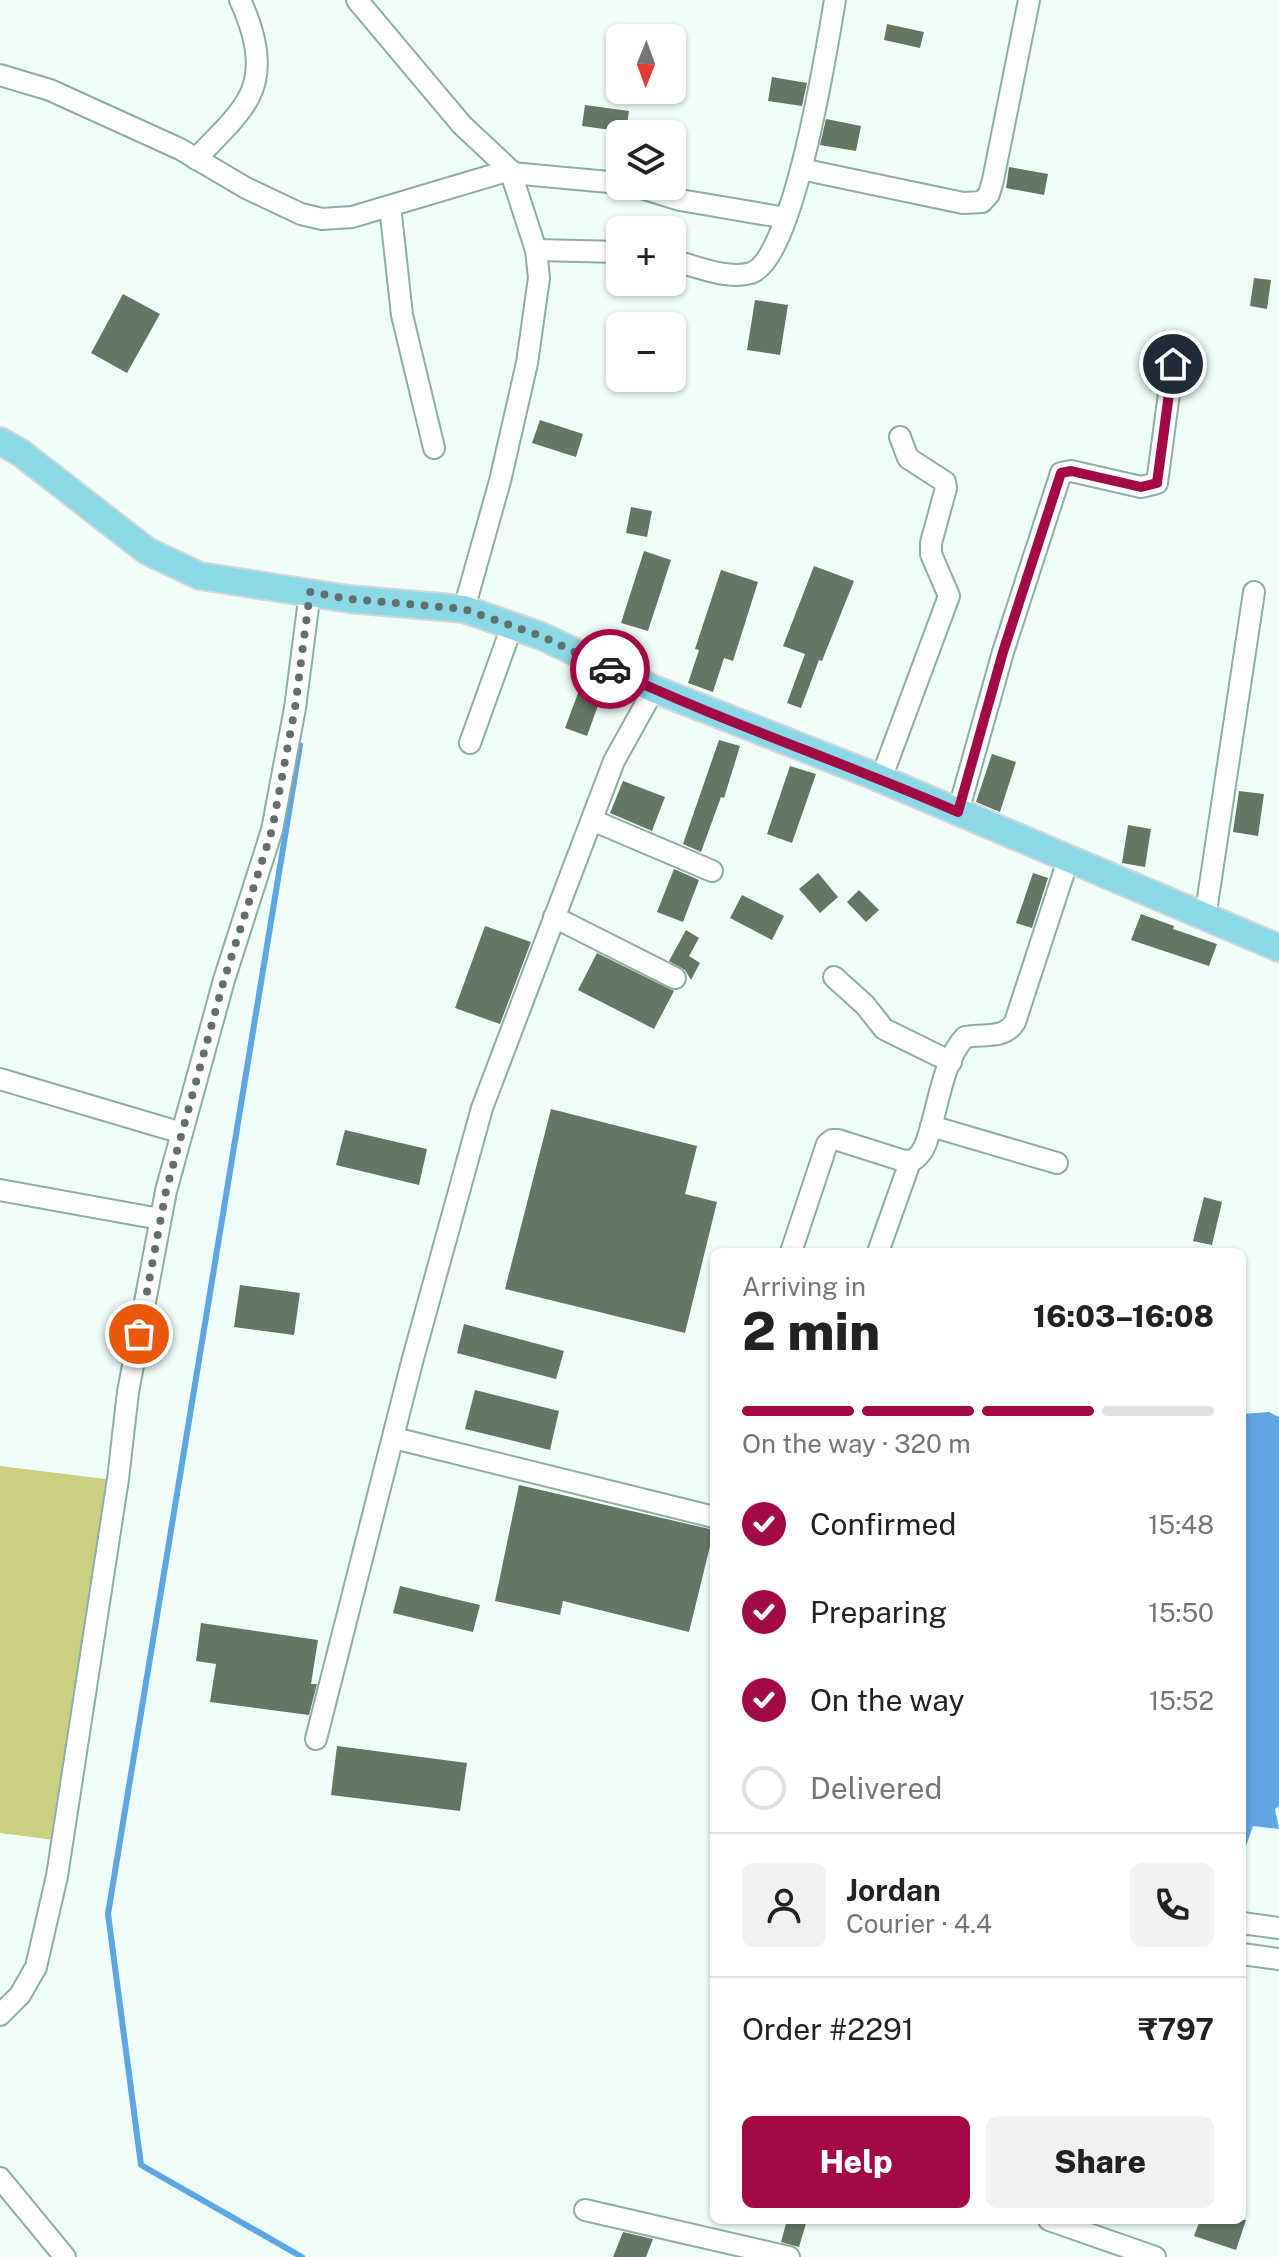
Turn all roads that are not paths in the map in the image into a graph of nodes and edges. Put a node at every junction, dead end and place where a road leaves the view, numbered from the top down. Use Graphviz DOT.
graph roads {
  1 [pos="240,0"];
  2 [pos="357,0"];
  3 [pos="835,0"];
  4 [pos="1029,0"];
  5 [pos="0,75"];
  6 [pos="196,159"];
  7 [pos="801,169"];
  8 [pos="513,182"];
  9 [pos="606,183"];
  10 [pos="680,200"];
  11 [pos="390,206"];
  12 [pos="786,218"];
  13 [pos="536,250"];
  14 [pos="606,252"];
  15 [pos="686,264"];
  16 [pos="1173,364"];
  17 [pos="900,437"];
  18 [pos="0,441"];
  19 [pos="434,448"];
  20 [pos="310,592"];
  21 [pos="1254,592"];
  22 [pos="464,609"];
  23 [pos="512,626"];
  24 [pos="654,689"];
  25 [pos="470,743"];
  26 [pos="881,779"];
  27 [pos="958,812"];
  28 [pos="592,820"];
  29 [pos="1068,860"];
  30 [pos="712,871"];
  31 [pos="554,917"];
  32 [pos="1205,918"];
  33 [pos="1279,948"];
  34 [pos="834,977"];
  35 [pos="675,978"];
  36 [pos="951,1062"];
  37 [pos="0,1079"];
  38 [pos="931,1126"];
  39 [pos="182,1133"];
  40 [pos="910,1162"];
  41 [pos="1057,1163"];
  42 [pos="0,1190"];
  43 [pos="160,1219"];
  44 [pos="792,1248"];
  45 [pos="879,1248"];
  46 [pos="394,1438"];
  47 [pos="710,1516"];
  48 [pos="316,1739"];
  49 [pos="1246,1924"];
  50 [pos="1279,1928"];
  51 [pos="1246,1955"];
  52 [pos="1279,1959"];
  53 [pos="0,2015"];
  54 [pos="0,2178"];
  55 [pos="585,2210"];
  56 [pos="1060,2224"];
  57 [pos="65,2257"];
  58 [pos="789,2257"];
  59 [pos="1155,2257"];
  1 -- 6 [label="street"];
  2 -- 8 [label="street"];
  3 -- 7 [label="street"];
  4 -- 7 [label="street"];
  5 -- 6 [label="street"];
  6 -- 11 [label="street"];
  7 -- 12 [label="street"];
  8 -- 9 [label="street"];
  8 -- 11 [label="street"];
  8 -- 13 [label="street"];
  10 -- 12 [label="street"];
  11 -- 19 [label="street"];
  12 -- 15 [label="street"];
  13 -- 14 [label="street"];
  13 -- 22 [label="street"];
  16 -- 27 [label="street"];
  17 -- 26 [label="street"];
  18 -- 20 [label="main road"];
  20 -- 22 [label="main road"];
  20 -- 39 [label="street"];
  21 -- 32 [label="street"];
  22 -- 23 [label="main road"];
  23 -- 24 [label="main road"];
  23 -- 25 [label="street"];
  24 -- 26 [label="main road"];
  24 -- 28 [label="street"];
  26 -- 27 [label="main road"];
  27 -- 29 [label="main road"];
  28 -- 30 [label="street"];
  28 -- 31 [label="street"];
  29 -- 32 [label="main road"];
  29 -- 36 [label="street"];
  31 -- 35 [label="street"];
  31 -- 46 [label="street"];
  32 -- 33 [label="main road"];
  34 -- 36 [label="street"];
  36 -- 38 [label="street"];
  37 -- 39 [label="street"];
  38 -- 40 [label="street"];
  38 -- 41 [label="street"];
  39 -- 43 [label="street"];
  40 -- 44 [label="street"];
  40 -- 45 [label="street"];
  42 -- 43 [label="street"];
  43 -- 53 [label="street"];
  46 -- 47 [label="street"];
  46 -- 48 [label="street"];
  49 -- 50 [label="street"];
  51 -- 52 [label="street"];
  54 -- 57 [label="street"];
  55 -- 58 [label="street"];
  56 -- 59 [label="street"];
}
